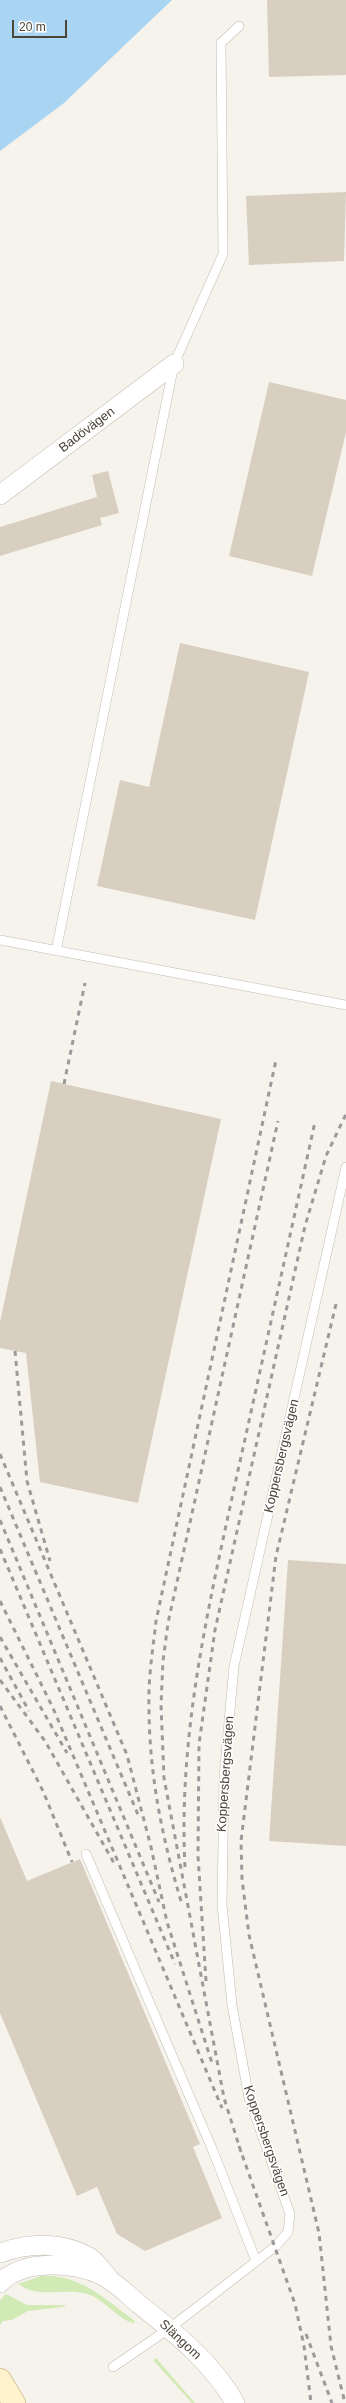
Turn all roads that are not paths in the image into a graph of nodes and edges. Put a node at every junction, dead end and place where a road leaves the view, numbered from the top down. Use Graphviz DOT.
graph roads {
  1 [pos="239,26"];
  2 [pos="174,364"];
  3 [pos="0,495"];
  4 [pos="0,940"];
  5 [pos="56,950"];
  6 [pos="346,1005"];
  7 [pos="346,1167"];
  8 [pos="86,1854"];
  9 [pos="0,2253"];
  10 [pos="256,2261"];
  11 [pos="0,2283"];
  12 [pos="116,2285"];
  13 [pos="170,2328"];
  14 [pos="113,2367"];
  15 [pos="0,2380"];
  16 [pos="14,2403"];
  17 [pos="235,2403"];
  1 -- 2 [label="lane"];
  2 -- 3 [label="street, Badövägen"];
  2 -- 5 [label="lane"];
  4 -- 5 [label="lane"];
  5 -- 6 [label="lane"];
  7 -- 10 [label="lane, Koppersbergsvägen"];
  8 -- 10 [label="lane"];
  9 -- 12 [label="street, Slängom"];
  10 -- 13 [label="lane, Koppersbergsvägen"];
  11 -- 12 [label="street, Slängom"];
  12 -- 13 [label="street, Slängom"];
  13 -- 14 [label="lane, Koppersbergsvägen"];
  13 -- 17 [label="street, Slängom"];
  15 -- 16 [label="main road"];
}
